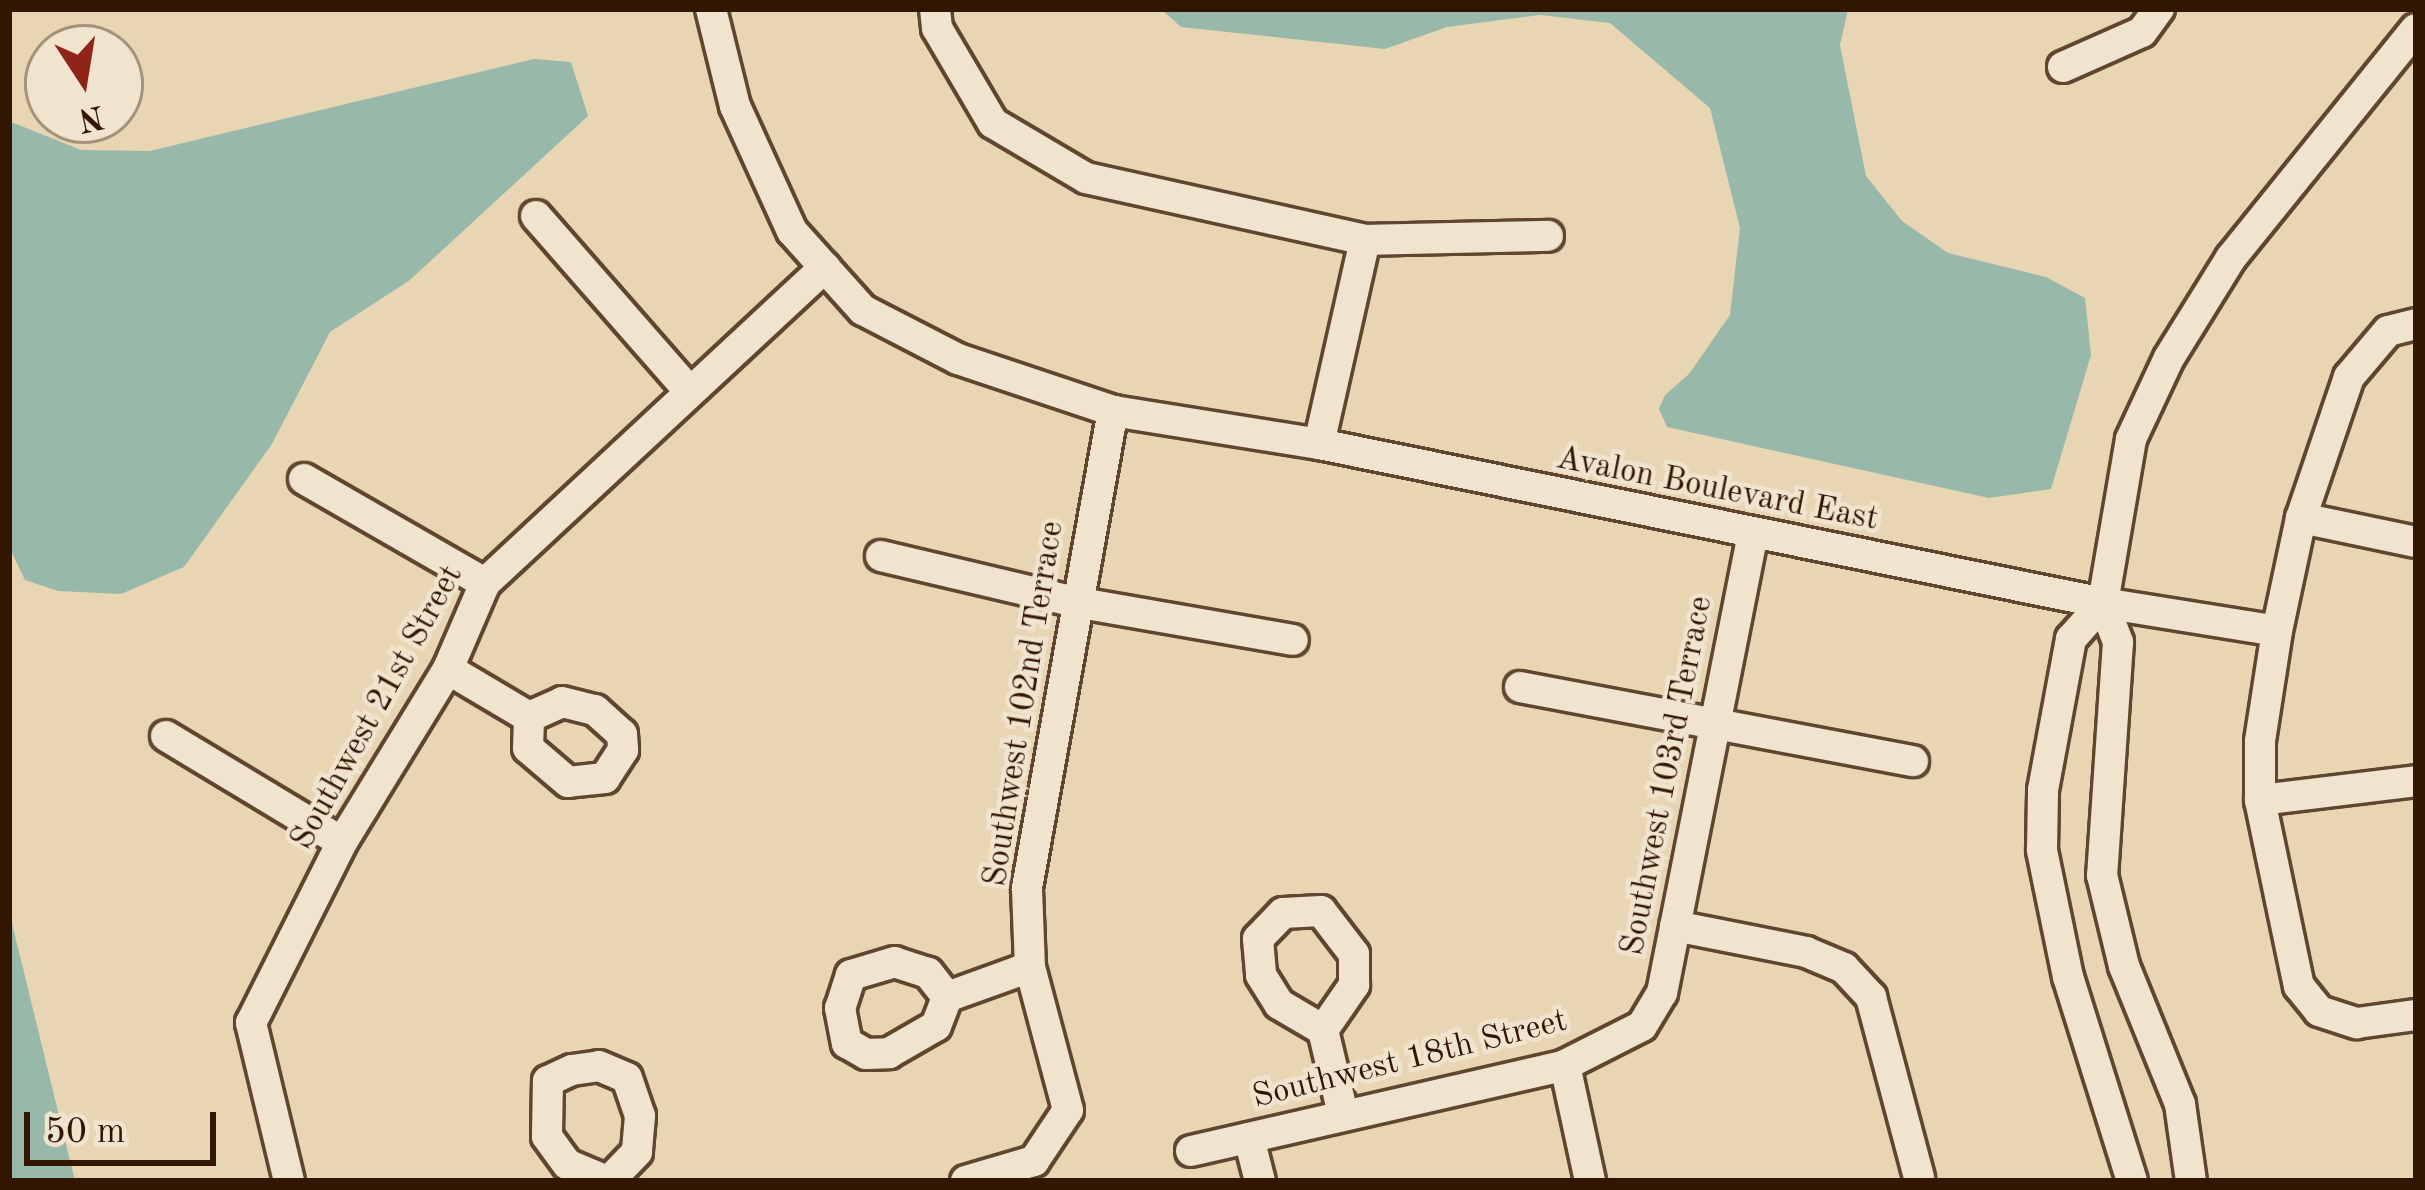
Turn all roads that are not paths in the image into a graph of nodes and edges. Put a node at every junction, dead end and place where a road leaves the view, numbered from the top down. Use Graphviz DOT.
graph roads {
  1 [pos="711,9"];
  2 [pos="935,9"];
  3 [pos="2159,9"];
  4 [pos="2416,29"];
  5 [pos="2063,67"];
  6 [pos="536,216"];
  7 [pos="1549,236"];
  8 [pos="1365,240"];
  9 [pos="825,268"];
  10 [pos="2402,327"];
  11 [pos="689,391"];
  12 [pos="1113,411"];
  13 [pos="1319,444"];
  14 [pos="304,479"];
  15 [pos="2301,518"];
  16 [pos="1754,535"];
  17 [pos="2416,542"];
  18 [pos="881,556"];
  19 [pos="485,583"];
  20 [pos="1075,602"];
  21 [pos="2103,603"];
  22 [pos="2277,631"];
  23 [pos="1293,640"];
  24 [pos="448,669"];
  25 [pos="1520,687"];
  26 [pos="529,717"];
  27 [pos="1712,720"];
  28 [pos="166,736"];
  29 [pos="1912,761"];
  30 [pos="2416,781"];
  31 [pos="2260,800"];
  32 [pos="342,842"];
  33 [pos="2102,874"];
  34 [pos="2048,881"];
  35 [pos="1676,926"];
  36 [pos="1030,967"];
  37 [pos="947,997"];
  38 [pos="2416,1015"];
  39 [pos="1642,1026"];
  40 [pos="1323,1030"];
  41 [pos="1565,1065"];
  42 [pos="1342,1114"];
  43 [pos="1250,1138"];
  44 [pos="1191,1151"];
  45 [pos="1918,1178"];
  46 [pos="289,1181"];
  47 [pos="966,1181"];
  48 [pos="1260,1181"];
  49 [pos="1590,1181"];
  50 [pos="2132,1181"];
  51 [pos="2191,1181"];
  1 -- 9 [label="street, Avalon Boulevard East"];
  2 -- 8 [label="street"];
  3 -- 5 [label="street"];
  4 -- 21 [label="street"];
  6 -- 11 [label="street"];
  7 -- 8 [label="street"];
  8 -- 13 [label="street"];
  9 -- 11 [label="street, Southwest 21st Street"];
  9 -- 12 [label="street, Avalon Boulevard East"];
  10 -- 15 [label="street"];
  11 -- 19 [label="street, Southwest 21st Street"];
  12 -- 13 [label="street, Avalon Boulevard East"];
  12 -- 20 [label="street, Southwest 102nd Terrace"];
  13 -- 16 [label="street, Avalon Boulevard East"];
  14 -- 19 [label="street"];
  15 -- 17 [label="street"];
  15 -- 22 [label="street"];
  16 -- 21 [label="street, Avalon Boulevard East"];
  16 -- 27 [label="street, Southwest 103rd Terrace"];
  18 -- 20 [label="street"];
  19 -- 24 [label="street, Southwest 21st Street"];
  20 -- 23 [label="street"];
  20 -- 36 [label="street, Southwest 102nd Terrace"];
  21 -- 22 [label="street, Avalon Boulevard East"];
  21 -- 33 [label="street"];
  21 -- 34 [label="street"];
  22 -- 31 [label="street"];
  24 -- 26 [label="street"];
  24 -- 32 [label="street, Southwest 21st Street"];
  25 -- 27 [label="street"];
  27 -- 29 [label="street"];
  27 -- 35 [label="street, Southwest 103rd Terrace"];
  28 -- 32 [label="street"];
  30 -- 31 [label="street"];
  31 -- 38 [label="street"];
  32 -- 46 [label="street, Southwest 21st Street"];
  33 -- 34 [label="street"];
  33 -- 51 [label="street"];
  34 -- 50 [label="street"];
  35 -- 39 [label="street, Southwest 103rd Terrace"];
  35 -- 45 [label="street"];
  36 -- 37 [label="street"];
  36 -- 47 [label="street, Southwest 102nd Terrace"];
  39 -- 41 [label="street, Southwest 18th Street"];
  40 -- 42 [label="street"];
  41 -- 42 [label="street, Southwest 18th Street"];
  41 -- 49 [label="street"];
  42 -- 43 [label="street, Southwest 18th Street"];
  43 -- 44 [label="street, Southwest 18th Street"];
  43 -- 48 [label="street"];
}
